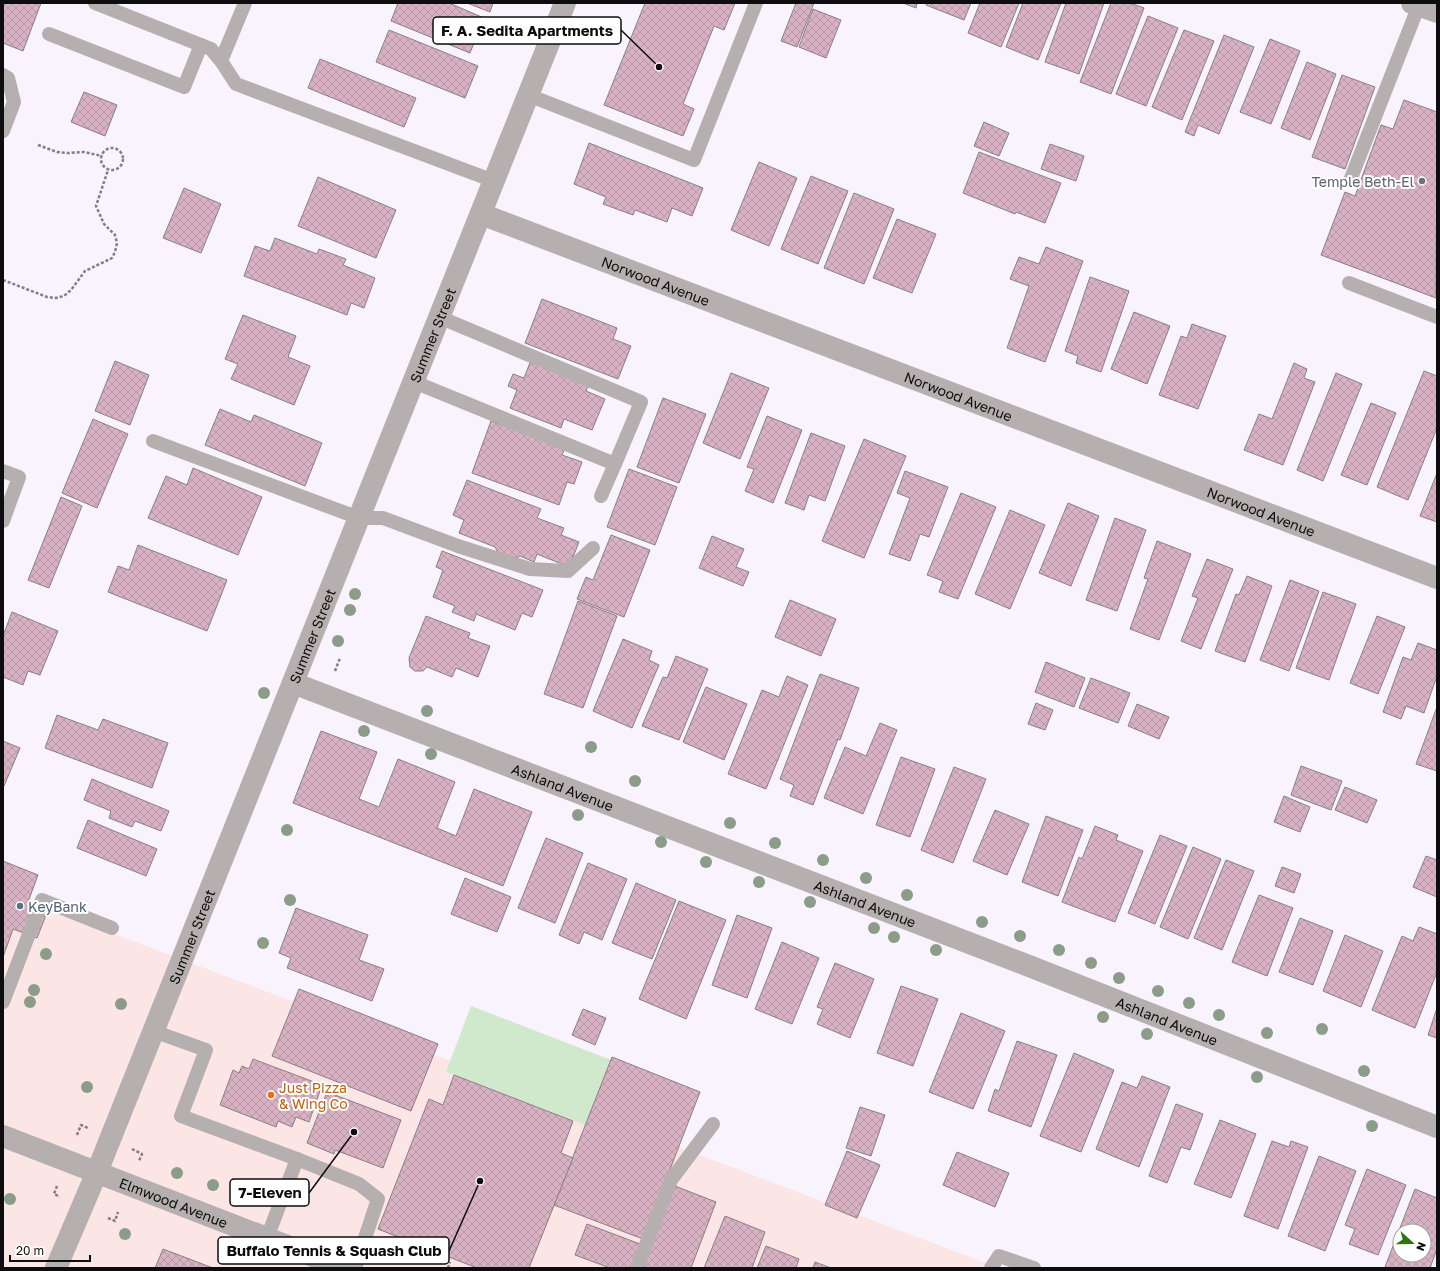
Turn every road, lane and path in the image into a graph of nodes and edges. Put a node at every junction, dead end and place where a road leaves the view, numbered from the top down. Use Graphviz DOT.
graph roads {
  1 [pos="95,3"];
  2 [pos="245,3"];
  3 [pos="565,3"];
  4 [pos="756,3"];
  5 [pos="1423,7"];
  6 [pos="48,34"];
  7 [pos="201,45"];
  8 [pos="222,61"];
  9 [pos="3,76"];
  10 [pos="528,95"];
  11 [pos="3,131"];
  12 [pos="38,144"];
  13 [pos="102,156"];
  14 [pos="108,170"];
  15 [pos="1351,178"];
  16 [pos="494,181"];
  17 [pos="481,214"];
  18 [pos="3,280"];
  19 [pos="1350,284"];
  20 [pos="439,317"];
  21 [pos="1437,317"];
  22 [pos="414,382"];
  23 [pos="153,441"];
  24 [pos="615,464"];
  25 [pos="3,471"];
  26 [pos="601,496"];
  27 [pos="359,518"];
  28 [pos="3,521"];
  29 [pos="593,548"];
  30 [pos="1437,578"];
  31 [pos="340,658"];
  32 [pos="334,671"];
  33 [pos="293,683"];
  34 [pos="112,928"];
  35 [pos="3,1002"];
  36 [pos="153,1031"];
  37 [pos="713,1124"];
  38 [pos="1437,1127"];
  39 [pos="90,1129"];
  40 [pos="77,1135"];
  41 [pos="3,1136"];
  42 [pos="130,1148"];
  43 [pos="298,1159"];
  44 [pos="139,1161"];
  45 [pos="97,1172"];
  46 [pos="57,1186"];
  47 [pos="54,1194"];
  48 [pos="118,1212"];
  49 [pos="108,1218"];
  50 [pos="267,1238"];
  51 [pos="450,1262"];
  52 [pos="56,1268"];
  53 [pos="344,1268"];
  54 [pos="355,1268"];
  55 [pos="448,1268"];
  56 [pos="637,1268"];
  57 [pos="991,1268"];
  58 [pos="1034,1268"];
  1 -- 7 [label="lane"];
  2 -- 8 [label="lane"];
  3 -- 10 [label="street, Summer Street"];
  4 -- 10 [label="lane"];
  5 -- 15 [label="lane"];
  6 -- 7 [label="lane"];
  7 -- 8 [label="lane"];
  8 -- 16 [label="lane"];
  9 -- 11 [label="lane"];
  10 -- 16 [label="street, Summer Street"];
  12 -- 13 [label="path"];
  13 -- 14 [label="path"];
  13 -- 14 [label="path"];
  14 -- 18 [label="path"];
  16 -- 17 [label="street, Summer Street"];
  17 -- 20 [label="street, Summer Street"];
  17 -- 30 [label="street, Norwood Avenue"];
  19 -- 21 [label="lane"];
  20 -- 22 [label="street, Summer Street"];
  20 -- 24 [label="lane"];
  22 -- 24 [label="lane"];
  22 -- 27 [label="street, Summer Street"];
  23 -- 27 [label="lane"];
  24 -- 26 [label="lane"];
  25 -- 28 [label="lane"];
  27 -- 29 [label="lane"];
  27 -- 33 [label="street, Summer Street"];
  31 -- 32 [label="path"];
  33 -- 36 [label="street, Summer Street"];
  33 -- 38 [label="street, Ashland Avenue"];
  34 -- 35 [label="lane"];
  36 -- 43 [label="lane"];
  36 -- 45 [label="street, Summer Street"];
  37 -- 56 [label="lane"];
  39 -- 40 [label="path"];
  41 -- 45 [label="street, Elmwood Avenue"];
  42 -- 44 [label="path"];
  43 -- 50 [label="lane"];
  43 -- 54 [label="lane"];
  45 -- 50 [label="street, Elmwood Avenue"];
  45 -- 52 [label="street, Summer Street"];
  46 -- 47 [label="path"];
  48 -- 49 [label="path"];
  50 -- 53 [label="street, Elmwood Avenue"];
  51 -- 55 [label="path"];
  57 -- 58 [label="lane"];
}
